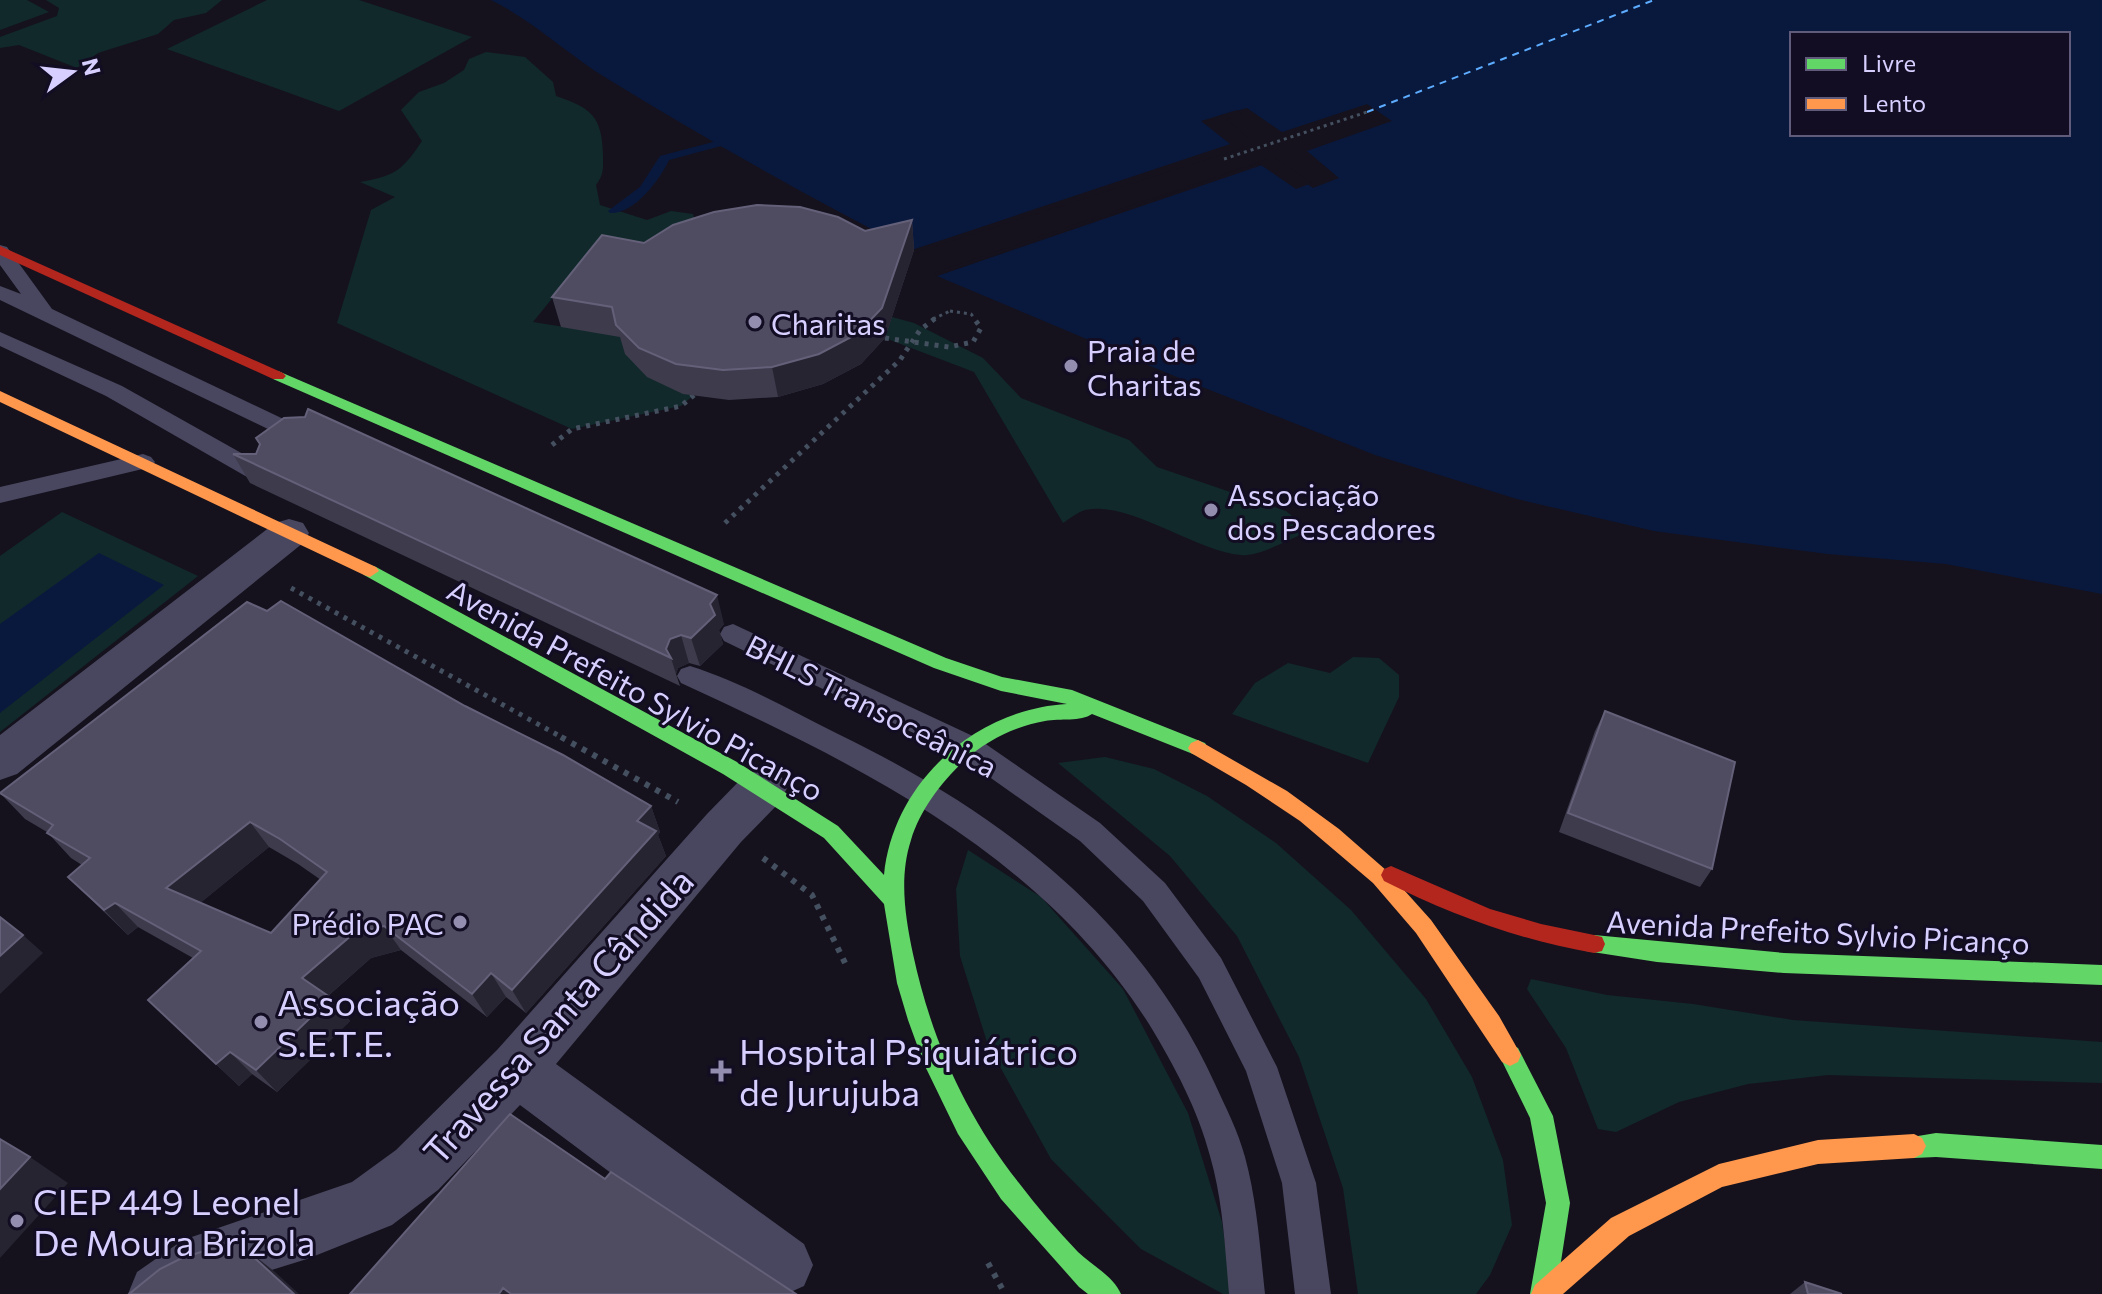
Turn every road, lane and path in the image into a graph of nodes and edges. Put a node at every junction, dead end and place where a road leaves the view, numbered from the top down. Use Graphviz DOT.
graph roads {
  1 [pos="1367,112"];
  2 [pos="1224,159"];
  3 [pos="0,250"];
  4 [pos="0,292"];
  5 [pos="43,311"];
  6 [pos="872,334"];
  7 [pos="0,338"];
  8 [pos="694,395"];
  9 [pos="0,396"];
  10 [pos="309,440"];
  11 [pos="143,462"];
  12 [pos="262,475"];
  13 [pos="514,476"];
  14 [pos="0,495"];
  15 [pos="289,533"];
  16 [pos="690,558"];
  17 [pos="249,565"];
  18 [pos="733,634"];
  19 [pos="690,676"];
  20 [pos="1134,719"];
  21 [pos="967,746"];
  22 [pos="0,761"];
  23 [pos="763,788"];
  24 [pos="926,791"];
  25 [pos="724,828"];
  26 [pos="1358,856"];
  27 [pos="894,900"];
  28 [pos="849,971"];
  29 [pos="2102,975"];
  30 [pos="517,1069"];
  31 [pos="2102,1157"];
  32 [pos="983,1254"];
  33 [pos="783,1265"];
  34 [pos="1090,1288"];
  35 [pos="159,1294"];
  36 [pos="1005,1294"];
  37 [pos="1108,1294"];
  38 [pos="1247,1294"];
  39 [pos="1313,1294"];
  40 [pos="1544,1294"];
  1 -- 2 [label="path"];
  3 -- 5 [label="lane"];
  3 -- 13 [label="main road, Avenida Prefeito Sylvio Picanço"];
  4 -- 5 [label="lane"];
  5 -- 10 [label="lane"];
  6 -- 16 [label="path, bridge"];
  7 -- 12 [label="lane"];
  8 -- 13 [label="path"];
  9 -- 11 [label="main road, Avenida Prefeito Sylvio Picanço"];
  11 -- 14 [label="lane"];
  11 -- 15 [label="main road, Avenida Prefeito Sylvio Picanço"];
  13 -- 16 [label="main road, Avenida Prefeito Sylvio Picanço"];
  15 -- 17 [label="street"];
  15 -- 23 [label="main road, Avenida Prefeito Sylvio Picanço"];
  16 -- 20 [label="main road, Avenida Prefeito Sylvio Picanço"];
  17 -- 22 [label="street"];
  17 -- 25 [label="path"];
  18 -- 21 [label="lane, BHLS Transoceânica"];
  19 -- 24 [label="lane, BHLS Transoceânica"];
  20 -- 21 [label="main road"];
  20 -- 26 [label="main road, Avenida Prefeito Sylvio Picanço"];
  21 -- 24 [label="main road"];
  21 -- 39 [label="lane, BHLS Transoceânica"];
  23 -- 25 [label="street, Travessa Santa Cândida"];
  23 -- 27 [label="main road, Avenida Prefeito Sylvio Picanço"];
  24 -- 27 [label="main road"];
  24 -- 38 [label="lane, BHLS Transoceânica"];
  25 -- 28 [label="path"];
  25 -- 30 [label="street, Travessa Santa Cândida"];
  26 -- 29 [label="main road, Avenida Prefeito Sylvio Picanço"];
  26 -- 40 [label="main road, Avenida Prefeito Sylvio Picanço"];
  27 -- 34 [label="main road"];
  30 -- 33 [label="street"];
  30 -- 35 [label="street, Travessa Santa Cândida"];
  31 -- 40 [label="main road, Avenida Prefeito Sylvio Picanço"];
  32 -- 36 [label="path"];
  34 -- 37 [label="main road"];
}
